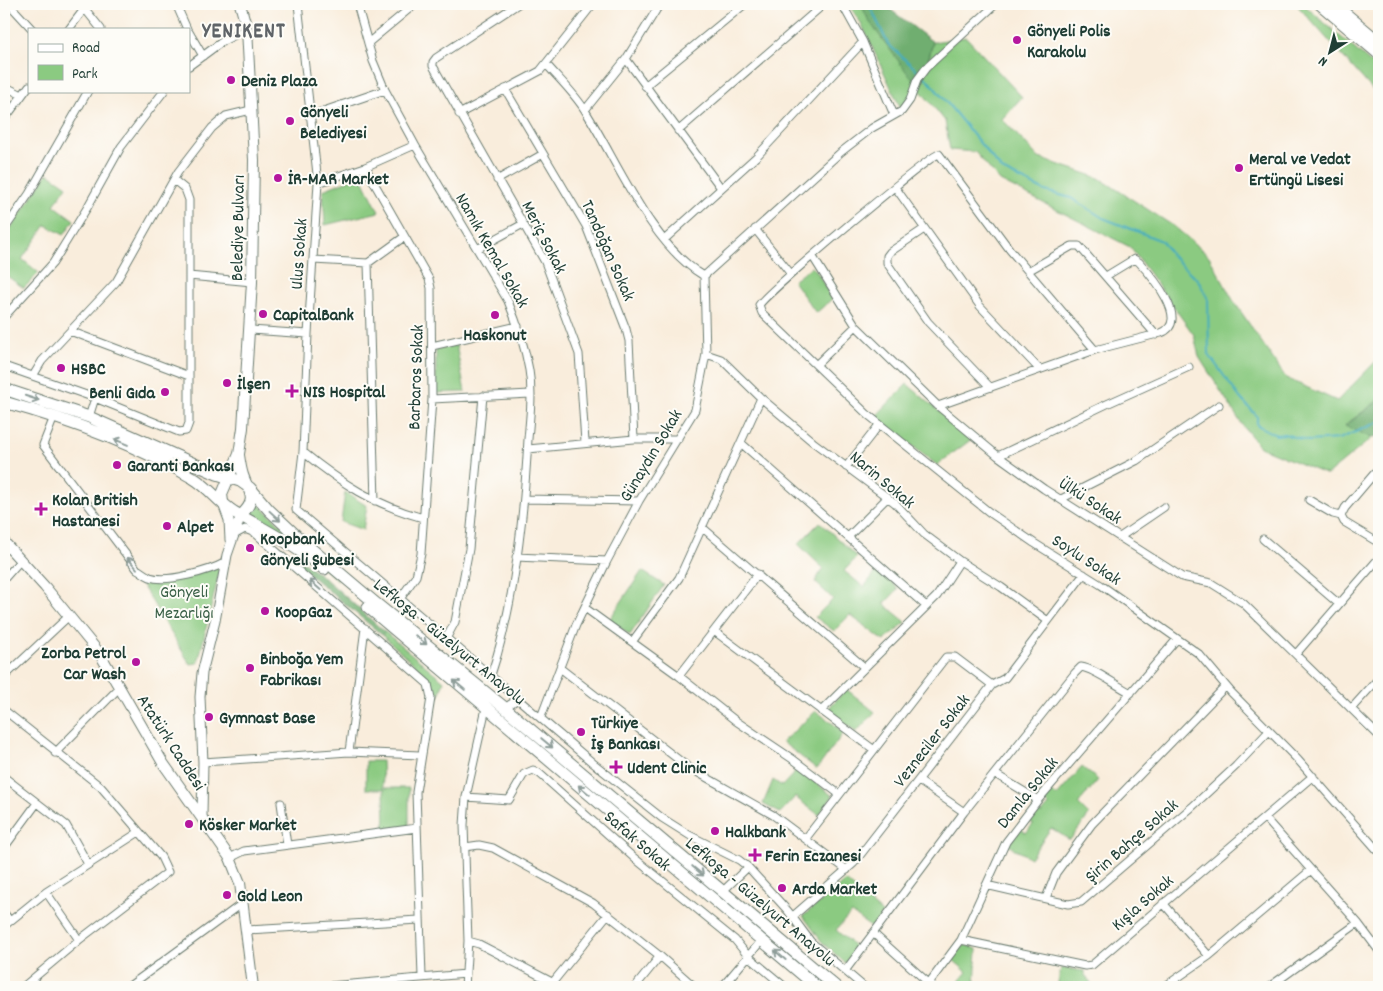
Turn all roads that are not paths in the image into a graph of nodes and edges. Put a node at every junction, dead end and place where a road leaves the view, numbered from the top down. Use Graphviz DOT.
graph roads {
  1 [pos="9,4"];
  2 [pos="176,4"];
  3 [pos="240,4"];
  4 [pos="298,4"];
  5 [pos="357,4"];
  6 [pos="415,4"];
  7 [pos="593,4"];
  8 [pos="660,4"];
  9 [pos="745,4"];
  10 [pos="824,4"];
  11 [pos="842,4"];
  12 [pos="996,4"];
  13 [pos="1320,4"];
  14 [pos="1334,4"];
  15 [pos="513,5"];
  16 [pos="83,6"];
  17 [pos="31,28"];
  18 [pos="70,28"];
  19 [pos="100,28"];
  20 [pos="187,28"];
  21 [pos="247,29"];
  22 [pos="190,34"];
  23 [pos="863,42"];
  24 [pos="1379,42"];
  25 [pos="368,43"];
  26 [pos="1379,54"];
  27 [pos="203,56"];
  28 [pos="626,59"];
  29 [pos="190,65"];
  30 [pos="547,65"];
  31 [pos="4,86"];
  32 [pos="645,86"];
  33 [pos="28,87"];
  34 [pos="505,89"];
  35 [pos="385,90"];
  36 [pos="87,92"];
  37 [pos="163,92"];
  38 [pos="22,95"];
  39 [pos="251,110"];
  40 [pos="585,110"];
  41 [pos="459,114"];
  42 [pos="894,115"];
  43 [pos="309,116"];
  44 [pos="4,120"];
  45 [pos="678,131"];
  46 [pos="415,145"];
  47 [pos="544,154"];
  48 [pos="365,167"];
  49 [pos="174,180"];
  50 [pos="497,180"];
  51 [pos="318,182"];
  52 [pos="895,187"];
  53 [pos="721,188"];
  54 [pos="523,224"];
  55 [pos="755,229"];
  56 [pos="924,229"];
  57 [pos="4,230"];
  58 [pos="404,236"];
  59 [pos="664,240"];
  60 [pos="477,249"];
  61 [pos="813,257"];
  62 [pos="313,260"];
  63 [pos="368,263"];
  64 [pos="1028,271"];
  65 [pos="790,274"];
  66 [pos="189,276"];
  67 [pos="704,276"];
  68 [pos="1106,276"];
  69 [pos="252,282"];
  70 [pos="5,314"];
  71 [pos="518,326"];
  72 [pos="856,326"];
  73 [pos="250,330"];
  74 [pos="70,331"];
  75 [pos="308,334"];
  76 [pos="1156,335"];
  77 [pos="432,346"];
  78 [pos="1095,350"];
  79 [pos="706,354"];
  80 [pos="816,365"];
  81 [pos="4,366"];
  82 [pos="1189,367"];
  83 [pos="1039,369"];
  84 [pos="33,376"];
  85 [pos="188,376"];
  86 [pos="990,387"];
  87 [pos="4,389"];
  88 [pos="530,394"];
  89 [pos="483,396"];
  90 [pos="95,398"];
  91 [pos="761,398"];
  92 [pos="432,399"];
  93 [pos="4,402"];
  94 [pos="1219,405"];
  95 [pos="938,406"];
  96 [pos="54,417"];
  97 [pos="89,417"];
  98 [pos="879,424"];
  99 [pos="634,439"];
  100 [pos="678,439"];
  101 [pos="584,442"];
  102 [pos="741,443"];
  103 [pos="528,449"];
  104 [pos="303,452"];
  105 [pos="239,454"];
  106 [pos="998,456"];
  107 [pos="846,467"];
  108 [pos="1379,469"];
  109 [pos="229,478"];
  110 [pos="250,488"];
  111 [pos="888,498"];
  112 [pos="524,499"];
  113 [pos="1061,499"];
  114 [pos="1309,500"];
  115 [pos="375,501"];
  116 [pos="639,501"];
  117 [pos="223,502"];
  118 [pos="1164,507"];
  119 [pos="241,515"];
  120 [pos="1341,516"];
  121 [pos="423,518"];
  122 [pos="703,528"];
  123 [pos="234,535"];
  124 [pos="848,537"];
  125 [pos="1120,537"];
  126 [pos="1263,539"];
  127 [pos="4,542"];
  128 [pos="1379,543"];
  129 [pos="229,550"];
  130 [pos="516,557"];
  131 [pos="1379,558"];
  132 [pos="20,561"];
  133 [pos="607,561"];
  134 [pos="960,561"];
  135 [pos="226,562"];
  136 [pos="758,574"];
  137 [pos="1084,574"];
  138 [pos="4,579"];
  139 [pos="400,599"];
  140 [pos="1339,604"];
  141 [pos="926,606"];
  142 [pos="585,608"];
  143 [pos="69,616"];
  144 [pos="1048,621"];
  145 [pos="365,628"];
  146 [pos="714,631"];
  147 [pos="447,637"];
  148 [pos="1177,639"];
  149 [pos="632,642"];
  150 [pos="1296,654"];
  151 [pos="864,667"];
  152 [pos="560,668"];
  153 [pos="491,675"];
  154 [pos="4,676"];
  155 [pos="679,676"];
  156 [pos="1379,678"];
  157 [pos="992,685"];
  158 [pos="1226,686"];
  159 [pos="118,689"];
  160 [pos="1131,693"];
  161 [pos="519,698"];
  162 [pos="486,708"];
  163 [pos="505,708"];
  164 [pos="1352,709"];
  165 [pos="4,710"];
  166 [pos="821,711"];
  167 [pos="541,717"];
  168 [pos="1269,731"];
  169 [pos="1379,736"];
  170 [pos="873,749"];
  171 [pos="349,752"];
  172 [pos="55,753"];
  173 [pos="420,756"];
  174 [pos="203,762"];
  175 [pos="995,774"];
  176 [pos="1313,776"];
  177 [pos="4,777"];
  178 [pos="919,781"];
  179 [pos="839,794"];
  180 [pos="466,797"];
  181 [pos="1038,800"];
  182 [pos="37,803"];
  183 [pos="281,803"];
  184 [pos="964,812"];
  185 [pos="202,816"];
  186 [pos="1265,818"];
  187 [pos="417,828"];
  188 [pos="139,832"];
  189 [pos="806,838"];
  190 [pos="287,845"];
  191 [pos="464,847"];
  192 [pos="4,848"];
  193 [pos="1379,852"];
  194 [pos="230,858"];
  195 [pos="88,864"];
  196 [pos="748,867"];
  197 [pos="847,870"];
  198 [pos="1311,870"];
  199 [pos="986,885"];
  200 [pos="46,892"];
  201 [pos="722,892"];
  202 [pos="1046,898"];
  203 [pos="243,903"];
  204 [pos="1163,903"];
  205 [pos="4,913"];
  206 [pos="608,914"];
  207 [pos="792,917"];
  208 [pos="420,920"];
  209 [pos="7,923"];
  210 [pos="1358,923"];
  211 [pos="246,930"];
  212 [pos="873,933"];
  213 [pos="79,940"];
  214 [pos="762,940"];
  215 [pos="961,940"];
  216 [pos="468,941"];
  217 [pos="1379,951"];
  218 [pos="660,956"];
  219 [pos="748,956"];
  220 [pos="1210,956"];
  221 [pos="845,970"];
  222 [pos="466,974"];
  223 [pos="422,977"];
  224 [pos="550,985"];
  225 [pos="931,985"];
  226 [pos="23,987"];
  227 [pos="128,987"];
  228 [pos="253,987"];
  229 [pos="318,987"];
  230 [pos="465,987"];
  231 [pos="635,987"];
  232 [pos="696,987"];
  233 [pos="722,987"];
  234 [pos="786,987"];
  235 [pos="817,987"];
  236 [pos="836,987"];
  237 [pos="864,987"];
  238 [pos="1164,987"];
  239 [pos="1269,987"];
  1 -- 17 [label="street"];
  2 -- 20 [label="street"];
  3 -- 21 [label="main road, Belediye Bulvarı"];
  4 -- 43 [label="street, Ulus Sokak"];
  5 -- 25 [label="street, Namık Kemal Sokak"];
  6 -- 25 [label="street"];
  7 -- 30 [label="street"];
  8 -- 28 [label="street"];
  9 -- 32 [label="street"];
  10 -- 45 [label="street"];
  11 -- 23 [label="street"];
  12 -- 42 [label="street"];
  13 -- 26 [label="highway"];
  14 -- 24 [label="highway"];
  15 -- 41 [label="street, Meriç Sokak"];
  16 -- 18 [label="street"];
  16 -- 19 [label="street"];
  21 -- 27 [label="street"];
  21 -- 39 [label="main road, Belediye Bulvarı"];
  22 -- 27 [label="street"];
  23 -- 42 [label="street"];
  23 -- 53 [label="street"];
  25 -- 35 [label="street, Namık Kemal Sokak"];
  27 -- 29 [label="street"];
  28 -- 32 [label="street"];
  28 -- 40 [label="street"];
  30 -- 34 [label="street"];
  30 -- 40 [label="street"];
  31 -- 38 [label="street"];
  32 -- 45 [label="street"];
  33 -- 38 [label="street"];
  34 -- 41 [label="street"];
  34 -- 47 [label="street, Tandoğan Sokak"];
  35 -- 43 [label="street"];
  35 -- 46 [label="street, Namık Kemal Sokak"];
  36 -- 57 [label="street"];
  37 -- 70 [label="street"];
  38 -- 44 [label="street"];
  39 -- 49 [label="street"];
  39 -- 69 [label="main road, Belediye Bulvarı"];
  40 -- 59 [label="street"];
  41 -- 50 [label="street, Meriç Sokak"];
  42 -- 55 [label="street"];
  43 -- 51 [label="street, Ulus Sokak"];
  45 -- 53 [label="street"];
  46 -- 48 [label="street"];
  46 -- 60 [label="street, Namık Kemal Sokak"];
  47 -- 50 [label="street"];
  47 -- 99 [label="street, Tandoğan Sokak"];
  48 -- 51 [label="street"];
  48 -- 58 [label="street, Barbaros Sokak"];
  49 -- 66 [label="street"];
  49 -- 74 [label="street"];
  50 -- 54 [label="street, Meriç Sokak"];
  51 -- 62 [label="street, Ulus Sokak"];
  52 -- 56 [label="street"];
  52 -- 61 [label="street"];
  52 -- 64 [label="street"];
  53 -- 59 [label="street"];
  54 -- 60 [label="street"];
  54 -- 101 [label="street, Meriç Sokak"];
  55 -- 65 [label="street"];
  55 -- 67 [label="street"];
  56 -- 83 [label="street"];
  56 -- 86 [label="street"];
  58 -- 63 [label="street"];
  58 -- 77 [label="street, Barbaros Sokak"];
  59 -- 67 [label="street"];
  60 -- 71 [label="street, Namık Kemal Sokak"];
  61 -- 65 [label="street"];
  61 -- 72 [label="street, Ülkü Sokak"];
  62 -- 63 [label="street"];
  62 -- 75 [label="street, Ulus Sokak"];
  63 -- 115 [label="street"];
  64 -- 68 [label="street"];
  64 -- 78 [label="street"];
  65 -- 80 [label="street, Soylu Sokak"];
  66 -- 69 [label="street"];
  66 -- 85 [label="street"];
  67 -- 79 [label="street, Günaydın Sokak"];
  68 -- 76 [label="street"];
  68 -- 76 [label="street"];
  69 -- 73 [label="main road, Belediye Bulvarı"];
  71 -- 77 [label="street"];
  71 -- 88 [label="street, Namık Kemal Sokak"];
  72 -- 80 [label="street"];
  72 -- 95 [label="street, Ülkü Sokak"];
  73 -- 75 [label="street"];
  73 -- 105 [label="main road, Belediye Bulvarı"];
  74 -- 84 [label="street"];
  74 -- 85 [label="street"];
  75 -- 104 [label="street, Ulus Sokak"];
  76 -- 78 [label="street"];
  77 -- 92 [label="street, Barbaros Sokak"];
  78 -- 83 [label="street"];
  79 -- 91 [label="street, Narin Sokak"];
  79 -- 100 [label="street, Günaydın Sokak"];
  80 -- 98 [label="street, Soylu Sokak"];
  81 -- 84 [label="street"];
  82 -- 106 [label="street"];
  83 -- 86 [label="street"];
  84 -- 90 [label="street"];
  85 -- 90 [label="street"];
  86 -- 95 [label="street"];
  87 -- 97 [label="highway, Lefkoşa - Güzelyurt Anayolu, one-way"];
  88 -- 89 [label="street"];
  88 -- 103 [label="street, Namık Kemal Sokak"];
  89 -- 92 [label="street"];
  89 -- 147 [label="street"];
  90 -- 97 [label="street"];
  91 -- 102 [label="street"];
  91 -- 107 [label="street, Narin Sokak"];
  92 -- 121 [label="street, Barbaros Sokak"];
  93 -- 96 [label="highway, Lefkoşa - Güzelyurt Anayolu"];
  94 -- 113 [label="street"];
  95 -- 106 [label="street, Ülkü Sokak"];
  117 -- 96 [label="highway, Lefkoşa - Güzelyurt Anayolu, one-way"];
  135 -- 96 [label="street, one-way"];
  97 -- 109 [label="highway, Lefkoşa - Güzelyurt Anayolu"];
  98 -- 107 [label="street"];
  98 -- 137 [label="street, Soylu Sokak"];
  99 -- 100 [label="street"];
  99 -- 101 [label="street"];
  100 -- 116 [label="street, Günaydın Sokak"];
  101 -- 103 [label="street"];
  102 -- 122 [label="street"];
  102 -- 124 [label="street"];
  103 -- 112 [label="street, Namık Kemal Sokak"];
  104 -- 115 [label="street"];
  104 -- 139 [label="street, Ulus Sokak"];
  105 -- 109 [label="main road, Belediye Bulvarı"];
  105 -- 110 [label="main road, Belediye Bulvarı"];
  106 -- 113 [label="street, Ülkü Sokak"];
  107 -- 111 [label="street, Narin Sokak"];
  108 -- 120 [label="street"];
  109 -- 110 [label="highway, Lefkoşa - Güzelyurt Anayolu"];
  109 -- 117 [label="main road, Belediye Bulvarı"];
  110 -- 119 [label="main road"];
  110 -- 163 [label="highway, Lefkoşa - Güzelyurt Anayolu, one-way"];
  111 -- 124 [label="street"];
  111 -- 134 [label="street, Narin Sokak"];
  112 -- 116 [label="street"];
  112 -- 130 [label="street, Namık Kemal Sokak"];
  113 -- 125 [label="street, Ülkü Sokak"];
  114 -- 120 [label="street"];
  115 -- 121 [label="street"];
  116 -- 133 [label="street, Günaydın Sokak"];
  117 -- 119 [label="highway, Lefkoşa - Güzelyurt Anayolu"];
  117 -- 129 [label="street"];
  118 -- 125 [label="street"];
  119 -- 123 [label="street"];
  162 -- 119 [label="highway, Lefkoşa - Güzelyurt Anayolu, one-way"];
  120 -- 128 [label="street"];
  121 -- 139 [label="street, Barbaros Sokak"];
  122 -- 136 [label="street"];
  122 -- 149 [label="street"];
  123 -- 129 [label="street"];
  145 -- 123 [label="street, one-way"];
  124 -- 141 [label="street"];
  125 -- 150 [label="street, Ülkü Sokak"];
  126 -- 140 [label="street"];
  127 -- 132 [label="main road, Atatürk Caddesi"];
  129 -- 135 [label="street"];
  130 -- 133 [label="street"];
  130 -- 153 [label="street, Namık Kemal Sokak"];
  131 -- 140 [label="street"];
  132 -- 138 [label="street"];
  132 -- 143 [label="main road, Atatürk Caddesi"];
  133 -- 142 [label="street, Günaydın Sokak"];
  134 -- 141 [label="street"];
  134 -- 144 [label="street, Narin Sokak"];
  135 -- 174 [label="street"];
  136 -- 146 [label="street"];
  136 -- 151 [label="street"];
  137 -- 144 [label="street, Vezneciler Sokak"];
  137 -- 148 [label="street, Soylu Sokak"];
  139 -- 147 [label="street"];
  140 -- 150 [label="street"];
  141 -- 151 [label="street"];
  142 -- 149 [label="street"];
  142 -- 152 [label="street, Günaydın Sokak"];
  143 -- 154 [label="street"];
  143 -- 159 [label="main road, Atatürk Caddesi"];
  144 -- 157 [label="street, Vezneciler Sokak"];
  145 -- 171 [label="street"];
  145 -- 173 [label="street"];
  146 -- 155 [label="street"];
  146 -- 166 [label="street"];
  147 -- 153 [label="street"];
  148 -- 158 [label="street, Soylu Sokak"];
  148 -- 160 [label="street, Damla Sokak"];
  149 -- 155 [label="street"];
  150 -- 164 [label="street, Ülkü Sokak"];
  151 -- 166 [label="street"];
  152 -- 167 [label="street, Günaydın Sokak"];
  152 -- 189 [label="street"];
  153 -- 161 [label="street"];
  155 -- 179 [label="street"];
  156 -- 164 [label="street"];
  157 -- 170 [label="street"];
  157 -- 178 [label="street, Vezneciler Sokak"];
  158 -- 168 [label="street, Soylu Sokak"];
  158 -- 202 [label="street"];
  159 -- 172 [label="street"];
  159 -- 185 [label="main road, Atatürk Caddesi"];
  160 -- 175 [label="street"];
  160 -- 181 [label="street, Damla Sokak"];
  161 -- 163 [label="street"];
  161 -- 167 [label="street"];
  162 -- 180 [label="street"];
  214 -- 162 [label="highway, Lefkoşa - Güzelyurt Anayolu, one-way"];
  163 -- 201 [label="highway, Lefkoşa - Güzelyurt Anayolu, one-way"];
  164 -- 169 [label="street, Ülkü Sokak"];
  165 -- 172 [label="street"];
  166 -- 170 [label="street"];
  167 -- 196 [label="street"];
  168 -- 176 [label="street, Soylu Sokak"];
  168 -- 202 [label="street, Şirin Bahçe Sokak"];
  170 -- 179 [label="street"];
  171 -- 173 [label="street"];
  171 -- 174 [label="street"];
  172 -- 188 [label="street"];
  173 -- 187 [label="street"];
  174 -- 185 [label="street"];
  175 -- 181 [label="street"];
  175 -- 184 [label="street"];
  176 -- 186 [label="street, Kışla Sokak"];
  176 -- 193 [label="street, Soylu Sokak"];
  177 -- 182 [label="street"];
  178 -- 184 [label="street"];
  178 -- 197 [label="street, Vezneciler Sokak"];
  179 -- 189 [label="street"];
  180 -- 191 [label="street"];
  180 -- 219 [label="street, Safak Sokak"];
  181 -- 199 [label="street, Damla Sokak"];
  182 -- 192 [label="street"];
  182 -- 195 [label="street"];
  183 -- 190 [label="street"];
  184 -- 212 [label="street"];
  185 -- 194 [label="main road, Atatürk Caddesi"];
  186 -- 198 [label="street"];
  186 -- 204 [label="street, Kışla Sokak"];
  187 -- 190 [label="street"];
  187 -- 208 [label="street"];
  188 -- 195 [label="street"];
  188 -- 213 [label="street"];
  189 -- 197 [label="street"];
  190 -- 194 [label="street"];
  191 -- 206 [label="street"];
  191 -- 216 [label="street"];
  194 -- 203 [label="main road, Atatürk Caddesi"];
  195 -- 200 [label="street"];
  196 -- 201 [label="street"];
  196 -- 207 [label="street"];
  197 -- 207 [label="street, Vezneciler Sokak"];
  198 -- 210 [label="street"];
  198 -- 220 [label="street"];
  199 -- 202 [label="street, Şirin Bahçe Sokak"];
  199 -- 215 [label="street, Damla Sokak"];
  200 -- 209 [label="street"];
  200 -- 213 [label="street"];
  201 -- 236 [label="highway, Lefkoşa - Güzelyurt Anayolu"];
  203 -- 211 [label="main road, Atatürk Caddesi"];
  203 -- 227 [label="street"];
  204 -- 215 [label="street, Kışla Sokak"];
  204 -- 220 [label="street"];
  205 -- 209 [label="street"];
  206 -- 218 [label="street"];
  206 -- 224 [label="street"];
  207 -- 221 [label="street"];
  208 -- 211 [label="street"];
  208 -- 223 [label="street"];
  210 -- 217 [label="street"];
  210 -- 239 [label="street"];
  211 -- 228 [label="main road, Atatürk Caddesi"];
  212 -- 221 [label="street"];
  212 -- 225 [label="street"];
  213 -- 226 [label="street"];
  214 -- 219 [label="street"];
  235 -- 214 [label="highway, Lefkoşa - Güzelyurt Anayolu, one-way"];
  215 -- 225 [label="street, Damla Sokak"];
  216 -- 222 [label="street"];
  216 -- 224 [label="street"];
  218 -- 231 [label="street"];
  218 -- 232 [label="street"];
  219 -- 233 [label="street"];
  219 -- 234 [label="street, Safak Sokak"];
  220 -- 238 [label="street"];
  221 -- 237 [label="street"];
  222 -- 223 [label="street"];
  222 -- 230 [label="street"];
  223 -- 229 [label="street"];
}
